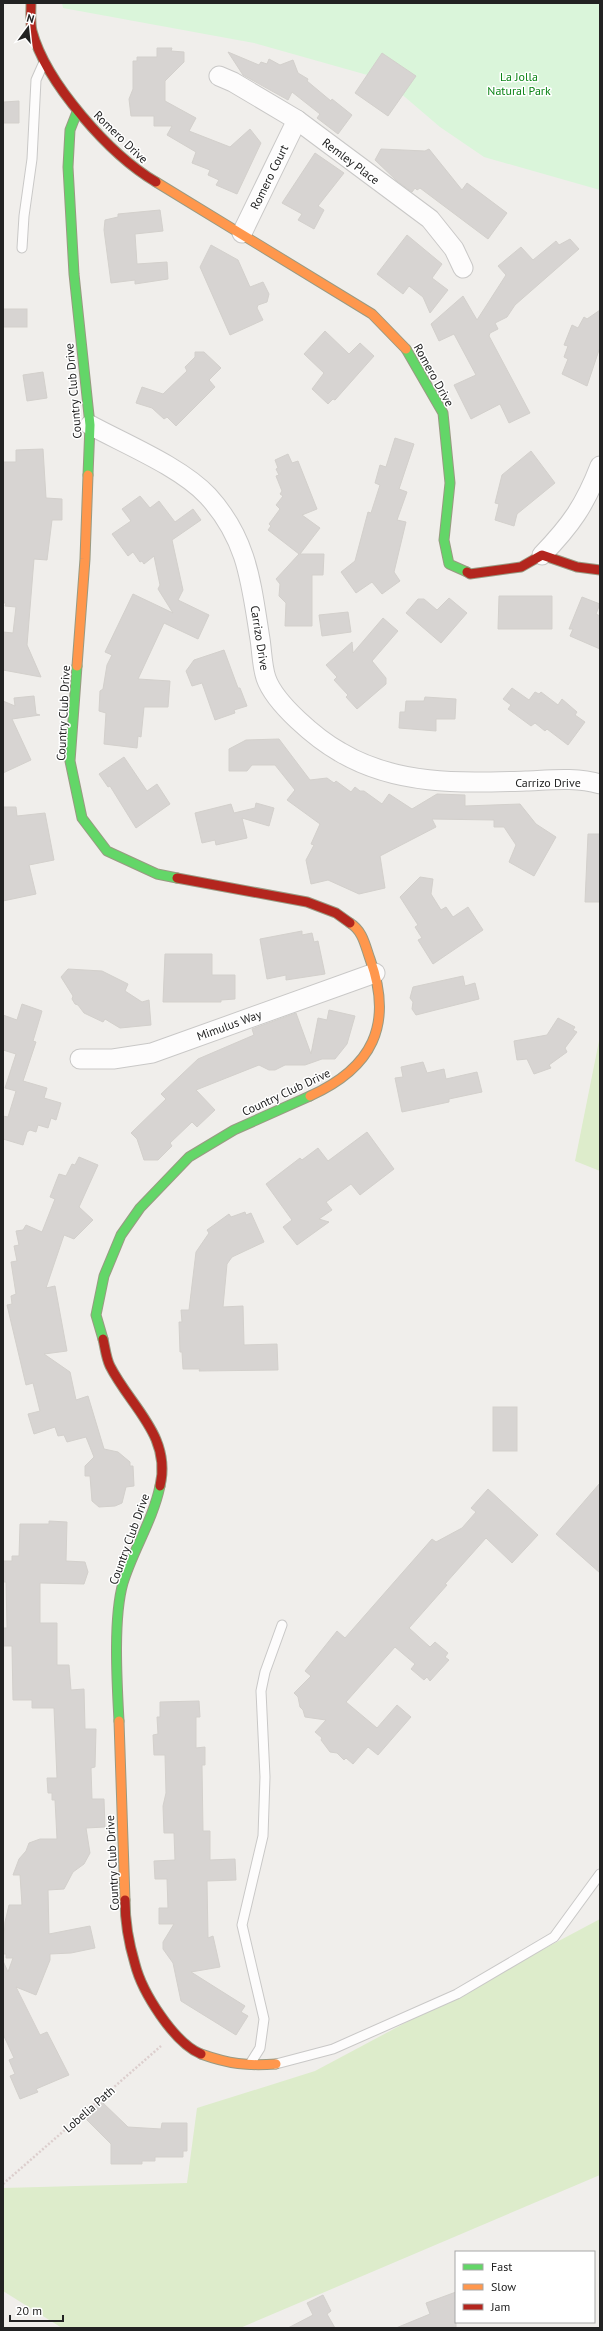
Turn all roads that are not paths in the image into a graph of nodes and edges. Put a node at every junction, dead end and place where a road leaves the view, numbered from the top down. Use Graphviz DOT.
graph roads {
  1 [pos="31,3"];
  2 [pos="45,61"];
  3 [pos="219,76"];
  4 [pos="77,112"];
  5 [pos="297,120"];
  6 [pos="242,233"];
  7 [pos="22,248"];
  8 [pos="463,268"];
  9 [pos="90,425"];
  10 [pos="600,466"];
  11 [pos="542,555"];
  12 [pos="600,570"];
  13 [pos="600,784"];
  14 [pos="375,973"];
  15 [pos="80,1059"];
  16 [pos="282,1625"];
  17 [pos="600,1874"];
  18 [pos="276,2064"];
  19 [pos="248,2066"];
  1 -- 2 [label="street"];
  2 -- 4 [label="street"];
  2 -- 7 [label="lane"];
  3 -- 5 [label="street, Remley Place"];
  4 -- 6 [label="street, Romero Drive"];
  4 -- 9 [label="street, Country Club Drive"];
  5 -- 6 [label="street, Romero Court"];
  5 -- 8 [label="street, Remley Place"];
  6 -- 11 [label="street, Romero Drive"];
  9 -- 13 [label="street, Carrizo Drive"];
  9 -- 14 [label="street, Country Club Drive"];
  10 -- 11 [label="street"];
  11 -- 12 [label="street"];
  14 -- 15 [label="street, Mimulus Way"];
  14 -- 19 [label="street, Country Club Drive"];
  16 -- 19 [label="lane"];
  17 -- 18 [label="lane"];
  18 -- 19 [label="street, Country Club Drive"];
}
